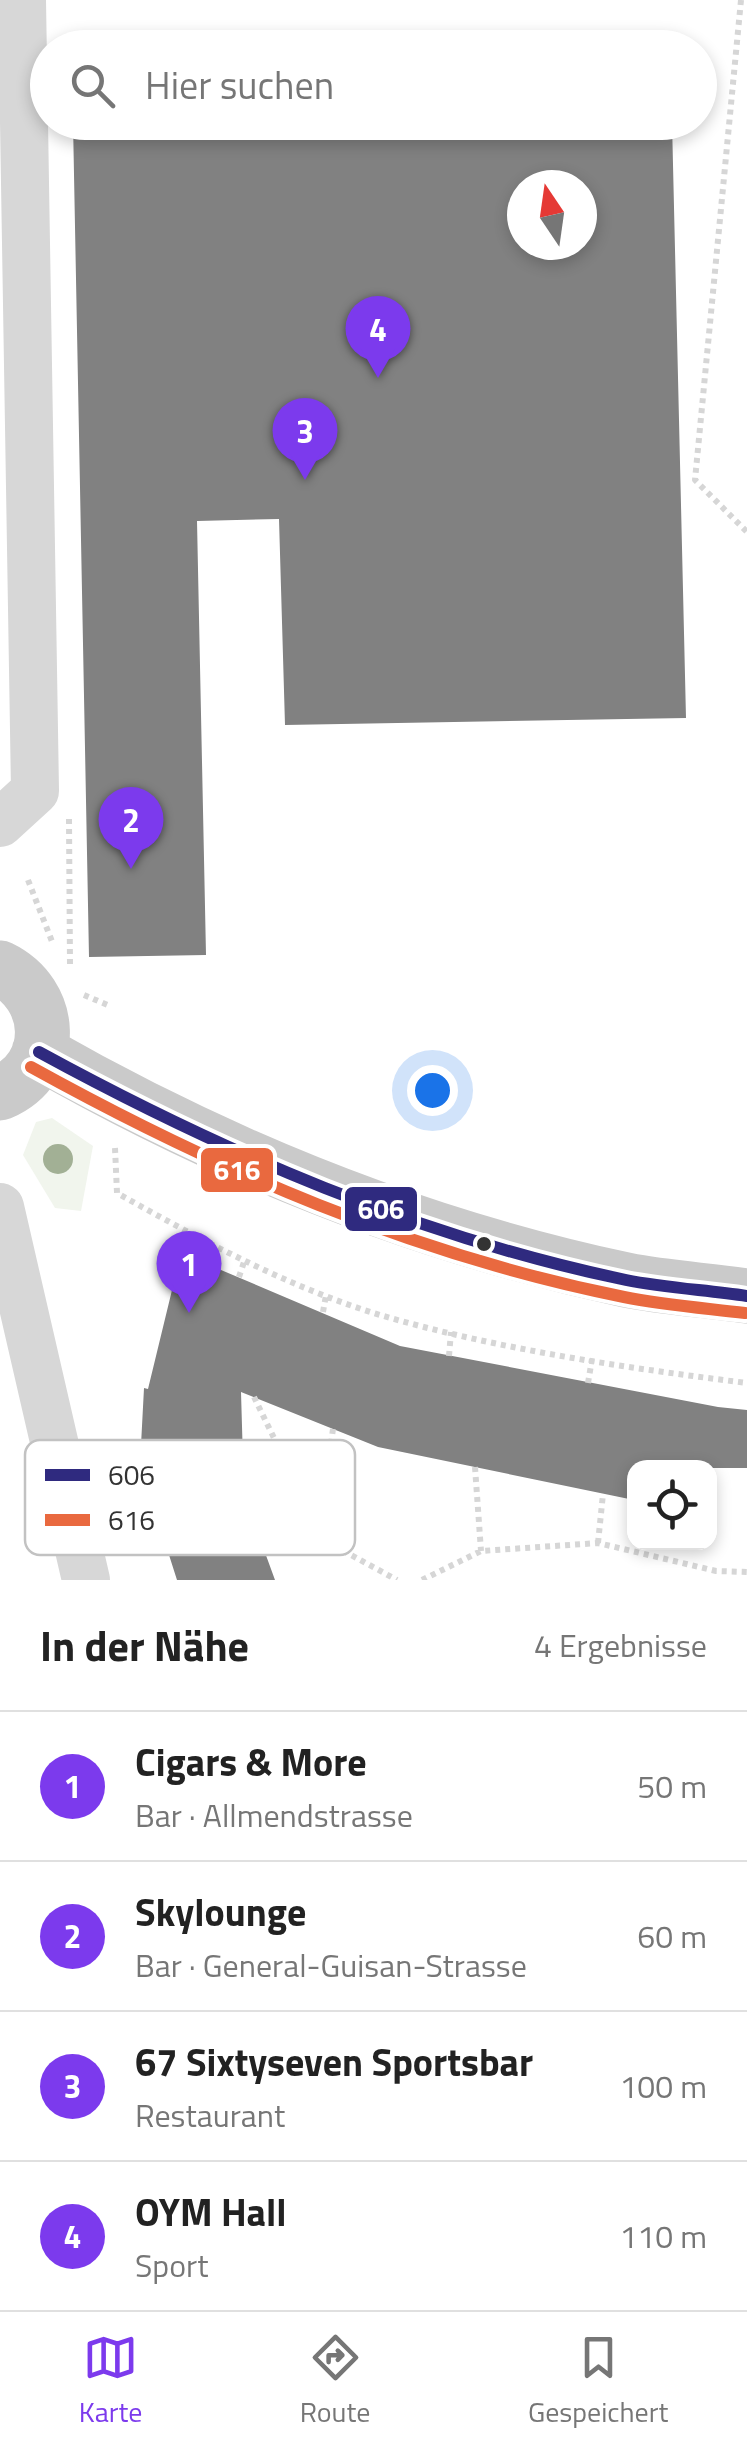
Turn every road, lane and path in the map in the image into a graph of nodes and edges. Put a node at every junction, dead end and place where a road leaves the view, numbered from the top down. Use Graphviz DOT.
graph roads {
  1 [pos="22,0"];
  2 [pos="741,0"];
  3 [pos="747,532"];
  4 [pos="0,823"];
  5 [pos="28,880"];
  6 [pos="0,968"];
  7 [pos="64,970"];
  8 [pos="39,1052"];
  9 [pos="0,1093"];
  10 [pos="115,1148"];
  11 [pos="0,1208"];
  12 [pos="245,1260"];
  13 [pos="239,1278"];
  14 [pos="326,1295"];
  15 [pos="747,1296"];
  16 [pos="323,1312"];
  17 [pos="451,1332"];
  18 [pos="450,1356"];
  19 [pos="592,1360"];
  20 [pos="588,1383"];
  21 [pos="747,1383"];
  22 [pos="254,1397"];
  23 [pos="333,1429"];
  24 [pos="54,1440"];
  25 [pos="275,1440"];
  26 [pos="331,1440"];
  27 [pos="475,1468"];
  28 [pos="603,1494"];
  29 [pos="598,1543"];
  30 [pos="481,1552"];
  31 [pos="80,1555"];
  32 [pos="351,1555"];
  33 [pos="747,1572"];
  34 [pos="86,1580"];
  35 [pos="397,1580"];
  36 [pos="422,1580"];
  1 -- 4 [label="street"];
  2 -- 3 [label="path"];
  5 -- 7 [label="path"];
  6 -- 8 [label="main road"];
  8 -- 9 [label="main road"];
  8 -- 15 [label="main road"];
  10 -- 12 [label="path"];
  11 -- 24 [label="street"];
  12 -- 13 [label="path"];
  12 -- 14 [label="path"];
  14 -- 16 [label="path"];
  14 -- 17 [label="path"];
  17 -- 18 [label="path"];
  17 -- 19 [label="path"];
  19 -- 20 [label="path"];
  19 -- 21 [label="path"];
  22 -- 25 [label="path"];
  23 -- 26 [label="path"];
  27 -- 30 [label="path"];
  28 -- 29 [label="path"];
  29 -- 30 [label="path"];
  29 -- 33 [label="path"];
  30 -- 36 [label="path"];
  31 -- 34 [label="street"];
  32 -- 35 [label="path"];
}
